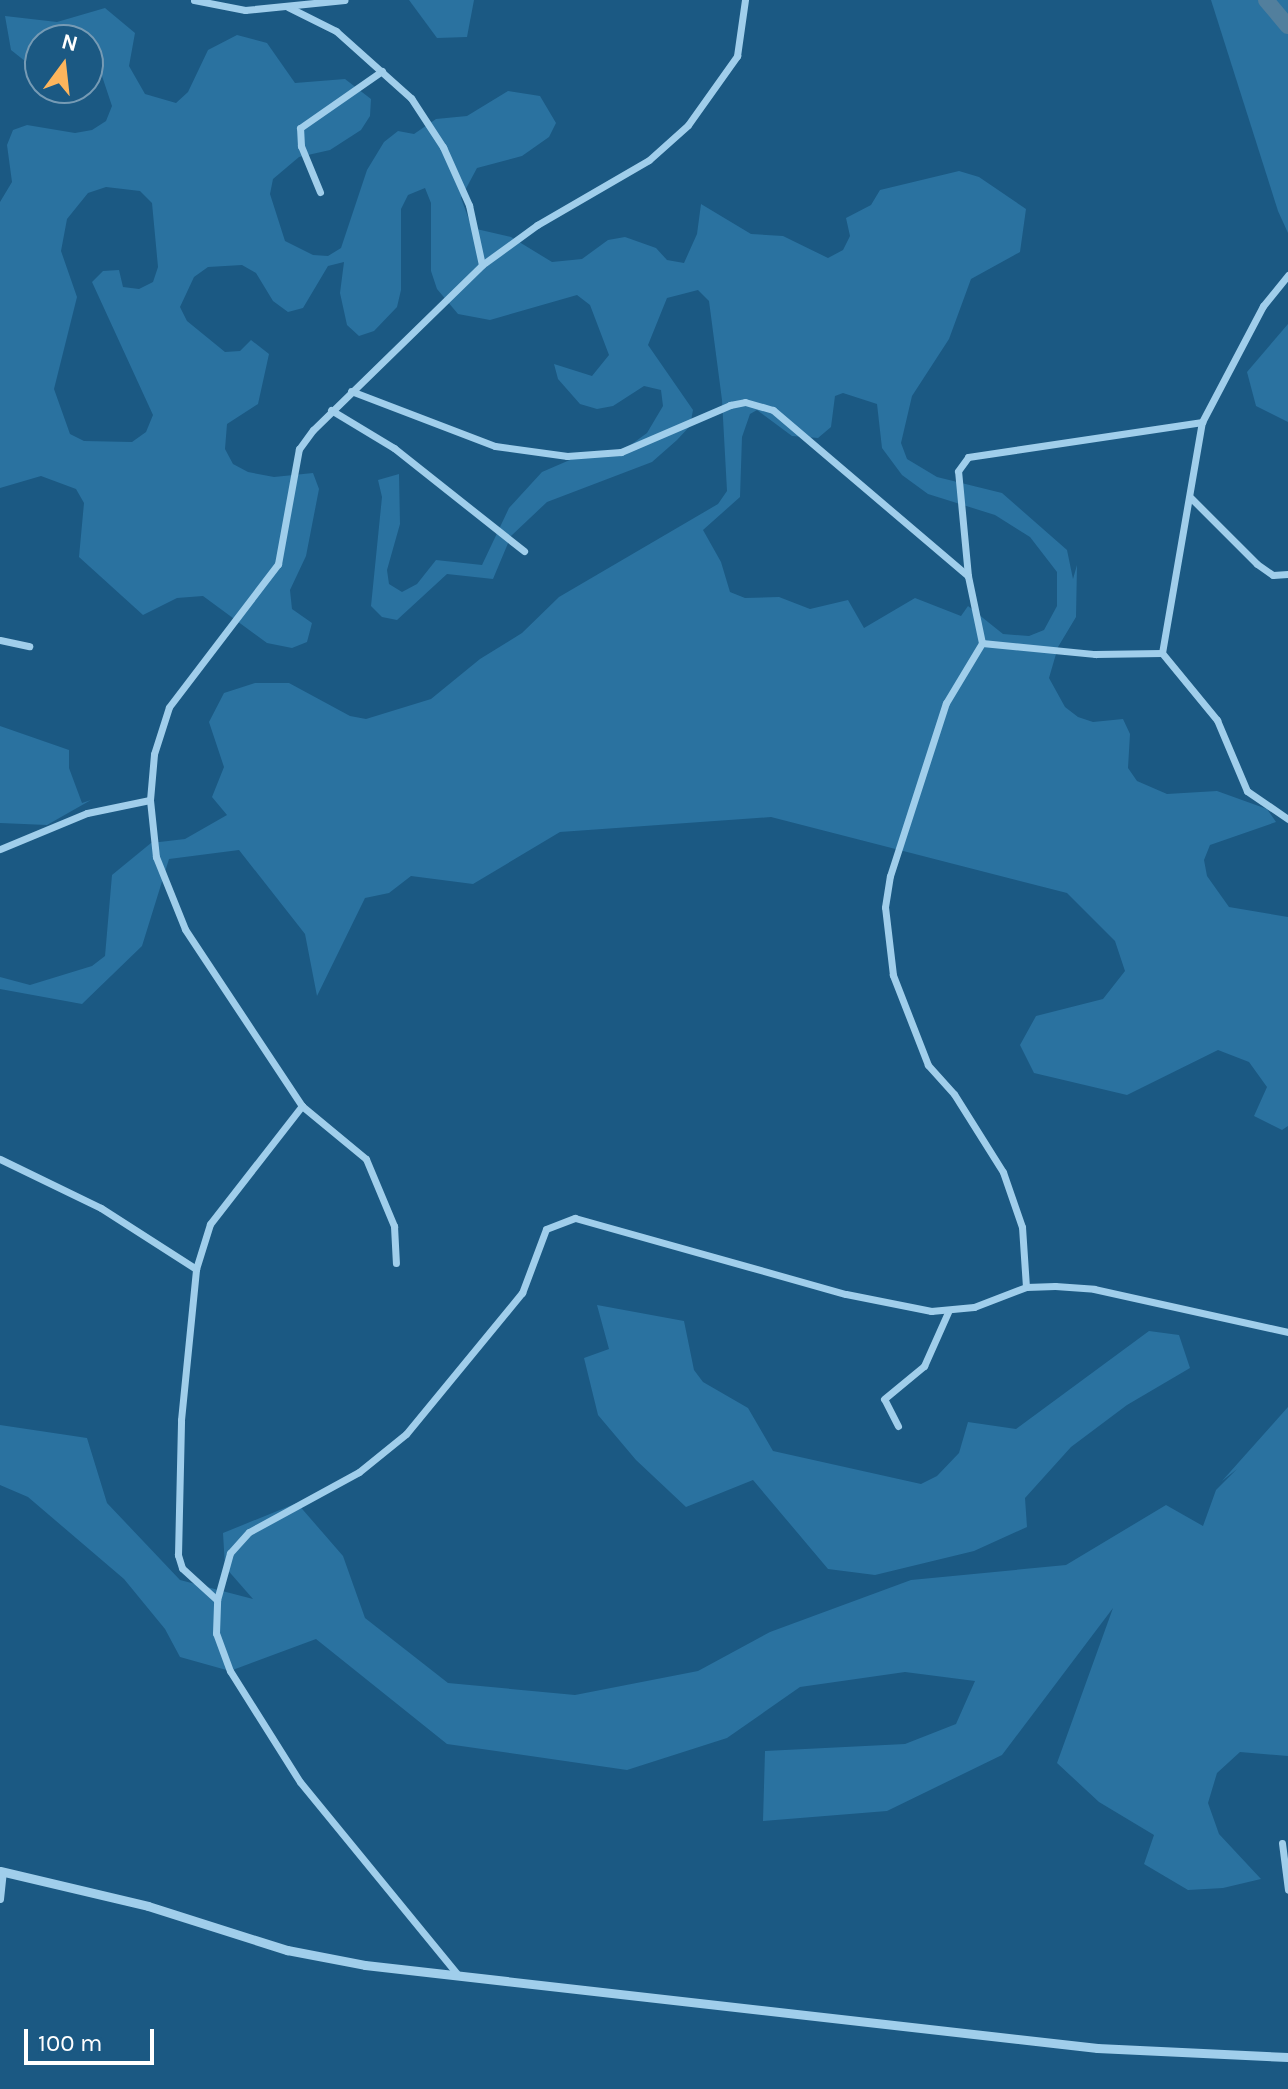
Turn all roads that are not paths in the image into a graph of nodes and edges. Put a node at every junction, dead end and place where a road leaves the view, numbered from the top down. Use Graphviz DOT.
graph roads {
  1 [pos="194,0"];
  2 [pos="344,0"];
  3 [pos="745,0"];
  4 [pos="288,7"];
  5 [pos="382,71"];
  6 [pos="320,192"];
  7 [pos="481,244"];
  8 [pos="504,248"];
  9 [pos="482,265"];
  10 [pos="1288,275"];
  11 [pos="351,391"];
  12 [pos="331,410"];
  13 [pos="1202,422"];
  14 [pos="1191,498"];
  15 [pos="524,551"];
  16 [pos="1288,574"];
  17 [pos="968,576"];
  18 [pos="0,640"];
  19 [pos="982,643"];
  20 [pos="29,646"];
  21 [pos="1162,653"];
  22 [pos="150,800"];
  23 [pos="1288,819"];
  24 [pos="0,849"];
  25 [pos="302,1106"];
  26 [pos="0,1159"];
  27 [pos="396,1263"];
  28 [pos="196,1269"];
  29 [pos="1026,1287"];
  30 [pos="948,1312"];
  31 [pos="1288,1332"];
  32 [pos="898,1426"];
  33 [pos="217,1600"];
  34 [pos="1282,1843"];
  35 [pos="1,1871"];
  36 [pos="1288,1890"];
  37 [pos="0,1899"];
  38 [pos="458,1975"];
  39 [pos="1288,2057"];
  1 -- 4 [label="street"];
  2 -- 4 [label="street"];
  3 -- 8 [label="street"];
  4 -- 5 [label="street"];
  5 -- 6 [label="street"];
  5 -- 7 [label="street"];
  7 -- 8 [label="street"];
  7 -- 9 [label="street"];
  8 -- 9 [label="street"];
  9 -- 11 [label="street"];
  10 -- 13 [label="street"];
  11 -- 12 [label="street"];
  11 -- 17 [label="street"];
  12 -- 15 [label="street"];
  12 -- 22 [label="street"];
  13 -- 14 [label="street"];
  13 -- 17 [label="street"];
  14 -- 16 [label="street"];
  14 -- 21 [label="street"];
  17 -- 19 [label="street"];
  18 -- 20 [label="street"];
  19 -- 21 [label="street"];
  19 -- 29 [label="street"];
  21 -- 23 [label="street"];
  22 -- 24 [label="street"];
  22 -- 25 [label="street"];
  25 -- 27 [label="street"];
  25 -- 28 [label="street"];
  26 -- 28 [label="street"];
  28 -- 33 [label="street"];
  29 -- 30 [label="street"];
  29 -- 31 [label="street"];
  30 -- 32 [label="street"];
  30 -- 33 [label="street"];
  33 -- 38 [label="street"];
  34 -- 36 [label="street"];
  35 -- 37 [label="street"];
  35 -- 38 [label="street"];
  38 -- 39 [label="street"];
}
